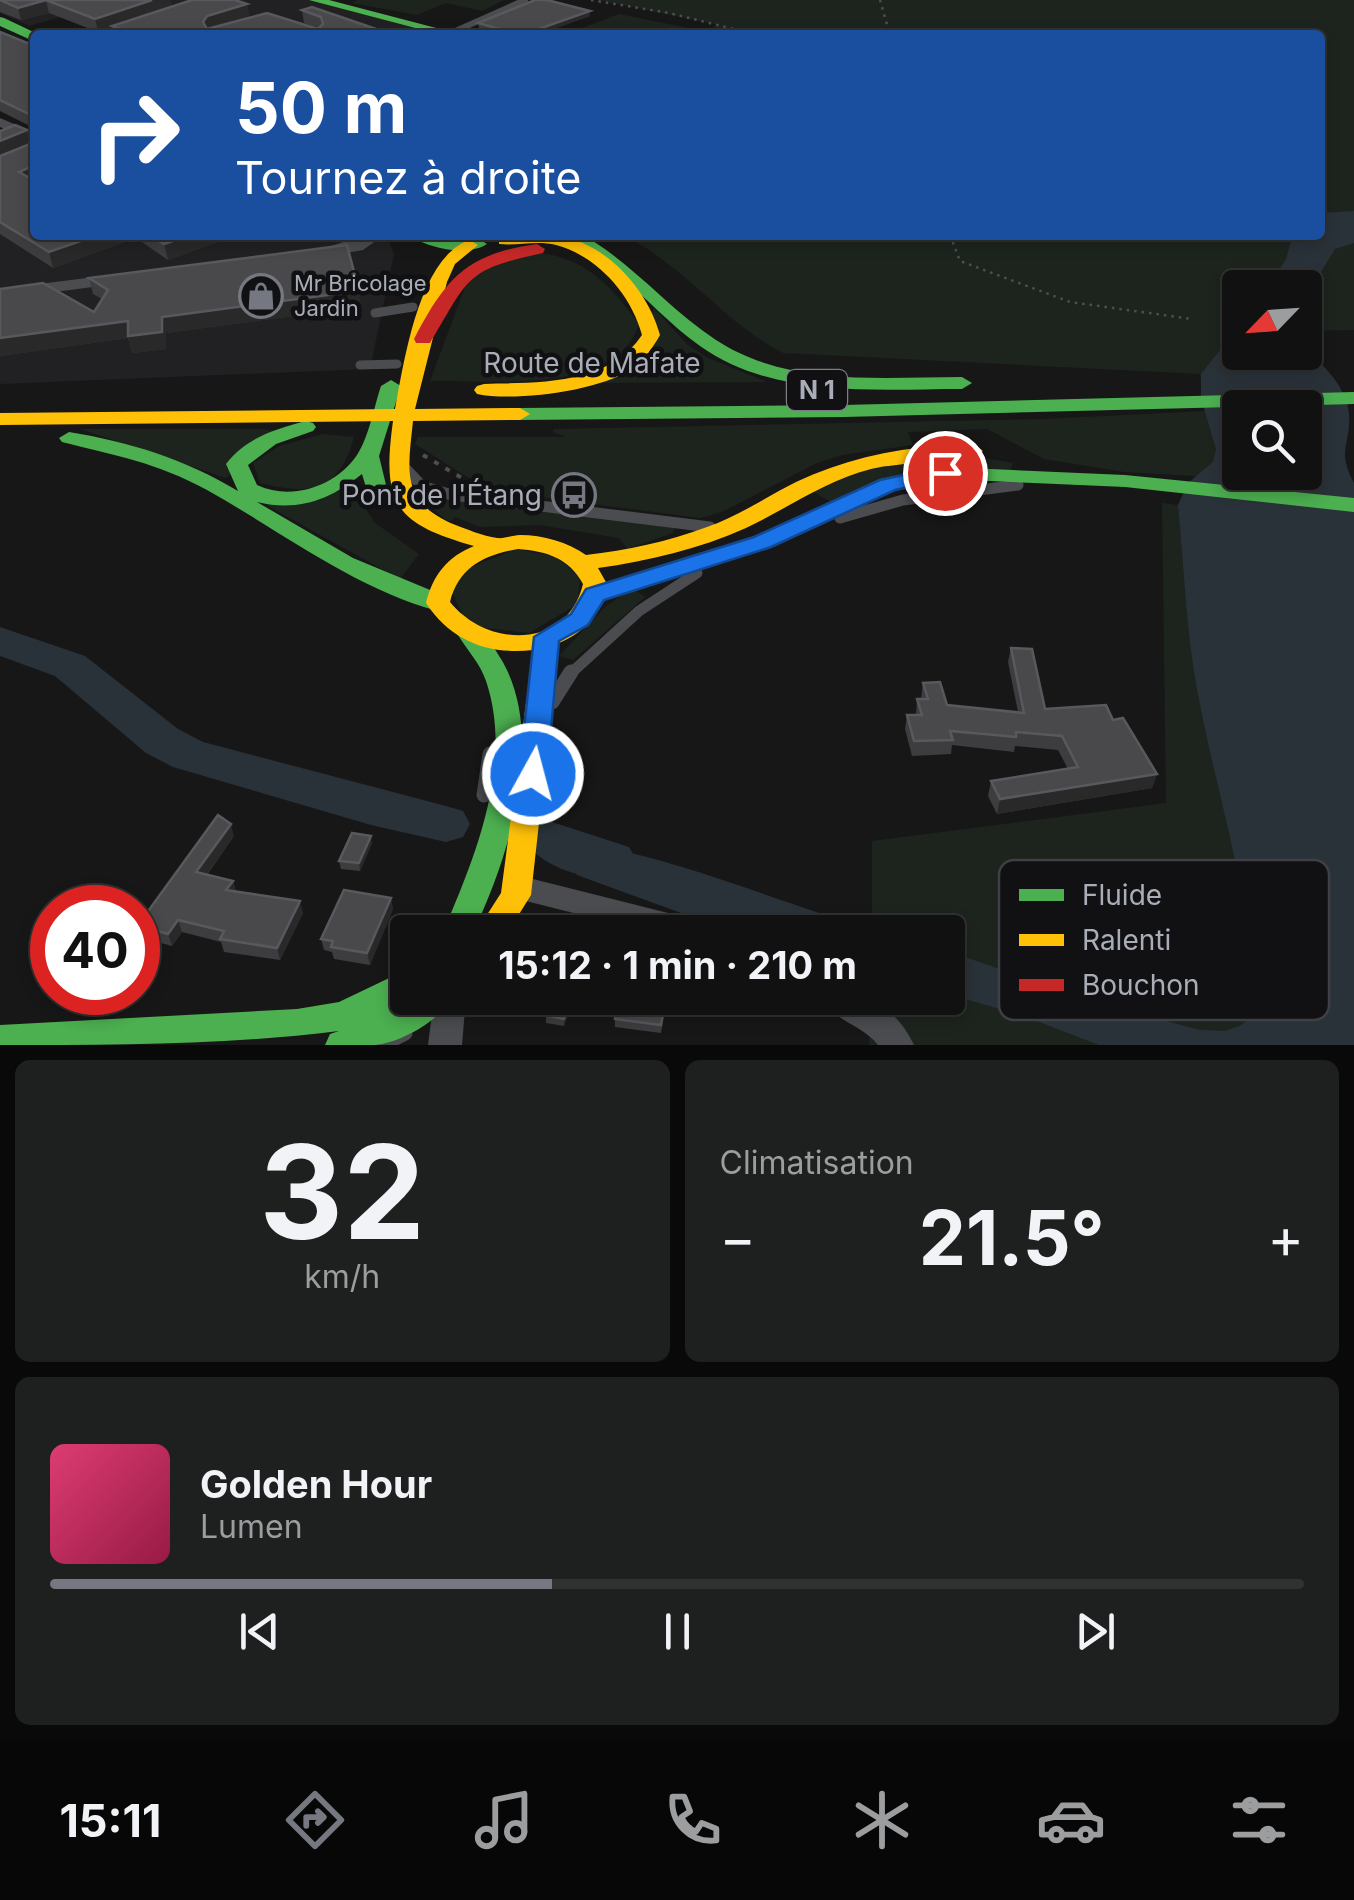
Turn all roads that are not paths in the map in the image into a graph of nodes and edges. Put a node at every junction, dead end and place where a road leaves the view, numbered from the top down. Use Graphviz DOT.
graph roads {
  1 [pos="315,0"];
  2 [pos="525,0"];
  3 [pos="431,30"];
  4 [pos="455,30"];
  5 [pos="0,122"];
  6 [pos="30,136"];
  7 [pos="365,240"];
  8 [pos="424,240"];
  9 [pos="439,240"];
  10 [pos="500,240"];
  11 [pos="548,240"];
  12 [pos="577,240"];
  13 [pos="590,240"];
  14 [pos="470,245"];
  15 [pos="304,255"];
  16 [pos="612,264"];
  17 [pos="134,277"];
  18 [pos="0,294"];
  19 [pos="412,308"];
  20 [pos="375,313"];
  21 [pos="423,339"];
  22 [pos="397,364"];
  23 [pos="360,365"];
  24 [pos="1354,382"];
  25 [pos="1046,386"];
  26 [pos="1354,398"];
  27 [pos="0,401"];
  28 [pos="448,404"];
  29 [pos="349,406"];
  30 [pos="0,420"];
  31 [pos="0,433"];
  32 [pos="406,453"];
  33 [pos="368,456"];
  34 [pos="1125,481"];
  35 [pos="1354,505"];
  36 [pos="724,529"];
  37 [pos="762,542"];
  38 [pos="498,544"];
  39 [pos="584,563"];
  40 [pos="451,568"];
  41 [pos="595,595"];
  42 [pos="438,603"];
  43 [pos="470,635"];
  44 [pos="547,637"];
  45 [pos="524,889"];
  46 [pos="456,915"];
  47 [pos="469,915"];
  48 [pos="505,915"];
  49 [pos="513,915"];
  50 [pos="636,915"];
  51 [pos="390,981"];
  52 [pos="390,992"];
  53 [pos="414,1015"];
  54 [pos="431,1015"];
  55 [pos="446,1015"];
  56 [pos="865,1015"];
  57 [pos="0,1032"];
  58 [pos="0,1040"];
  59 [pos="342,1045"];
  60 [pos="382,1045"];
  61 [pos="445,1045"];
  62 [pos="897,1045"];
  1 -- 3 [label="main road"];
  2 -- 4 [label="lane"];
  5 -- 6 [label="street"];
  7 -- 15 [label="street"];
  8 -- 19 [label="main road"];
  9 -- 14 [label="main road"];
  10 -- 14 [label="main road"];
  11 -- 16 [label="main road"];
  12 -- 16 [label="main road"];
  13 -- 16 [label="main road"];
  14 -- 21 [label="main road"];
  16 -- 21 [label="main road"];
  16 -- 25 [label="main road"];
  16 -- 28 [label="main road"];
  17 -- 18 [label="street"];
  19 -- 20 [label="lane"];
  19 -- 22 [label="main road"];
  21 -- 32 [label="main road"];
  22 -- 23 [label="lane"];
  22 -- 33 [label="main road"];
  24 -- 25 [label="main road, Route de Mafate / N 1"];
  25 -- 28 [label="main road, Route de Mafate / N 1"];
  26 -- 28 [label="main road, Route de Mafate / N 1"];
  27 -- 29 [label="main road, Route de Mafate / N 1"];
  28 -- 29 [label="main road, Route de Mafate / N 1"];
  29 -- 30 [label="main road, Route de Mafate / N 1"];
  29 -- 33 [label="main road"];
  31 -- 42 [label="main road"];
  32 -- 36 [label="lane"];
  32 -- 38 [label="main road"];
  33 -- 40 [label="main road"];
  34 -- 35 [label="main road"];
  34 -- 36 [label="main road"];
  34 -- 37 [label="main road"];
  36 -- 39 [label="main road"];
  37 -- 41 [label="main road"];
  37 -- 45 [label="lane"];
  38 -- 39 [label="main road"];
  38 -- 40 [label="main road"];
  39 -- 41 [label="main road"];
  40 -- 42 [label="main road"];
  41 -- 44 [label="main road"];
  42 -- 43 [label="main road"];
  43 -- 44 [label="main road"];
  43 -- 46 [label="lane"];
  43 -- 47 [label="main road"];
  44 -- 45 [label="main road"];
  45 -- 48 [label="main road"];
  45 -- 49 [label="lane"];
  45 -- 50 [label="street"];
  51 -- 57 [label="lane"];
  52 -- 58 [label="main road"];
  53 -- 59 [label="main road"];
  54 -- 60 [label="lane"];
  55 -- 61 [label="street"];
  56 -- 62 [label="street"];
}
